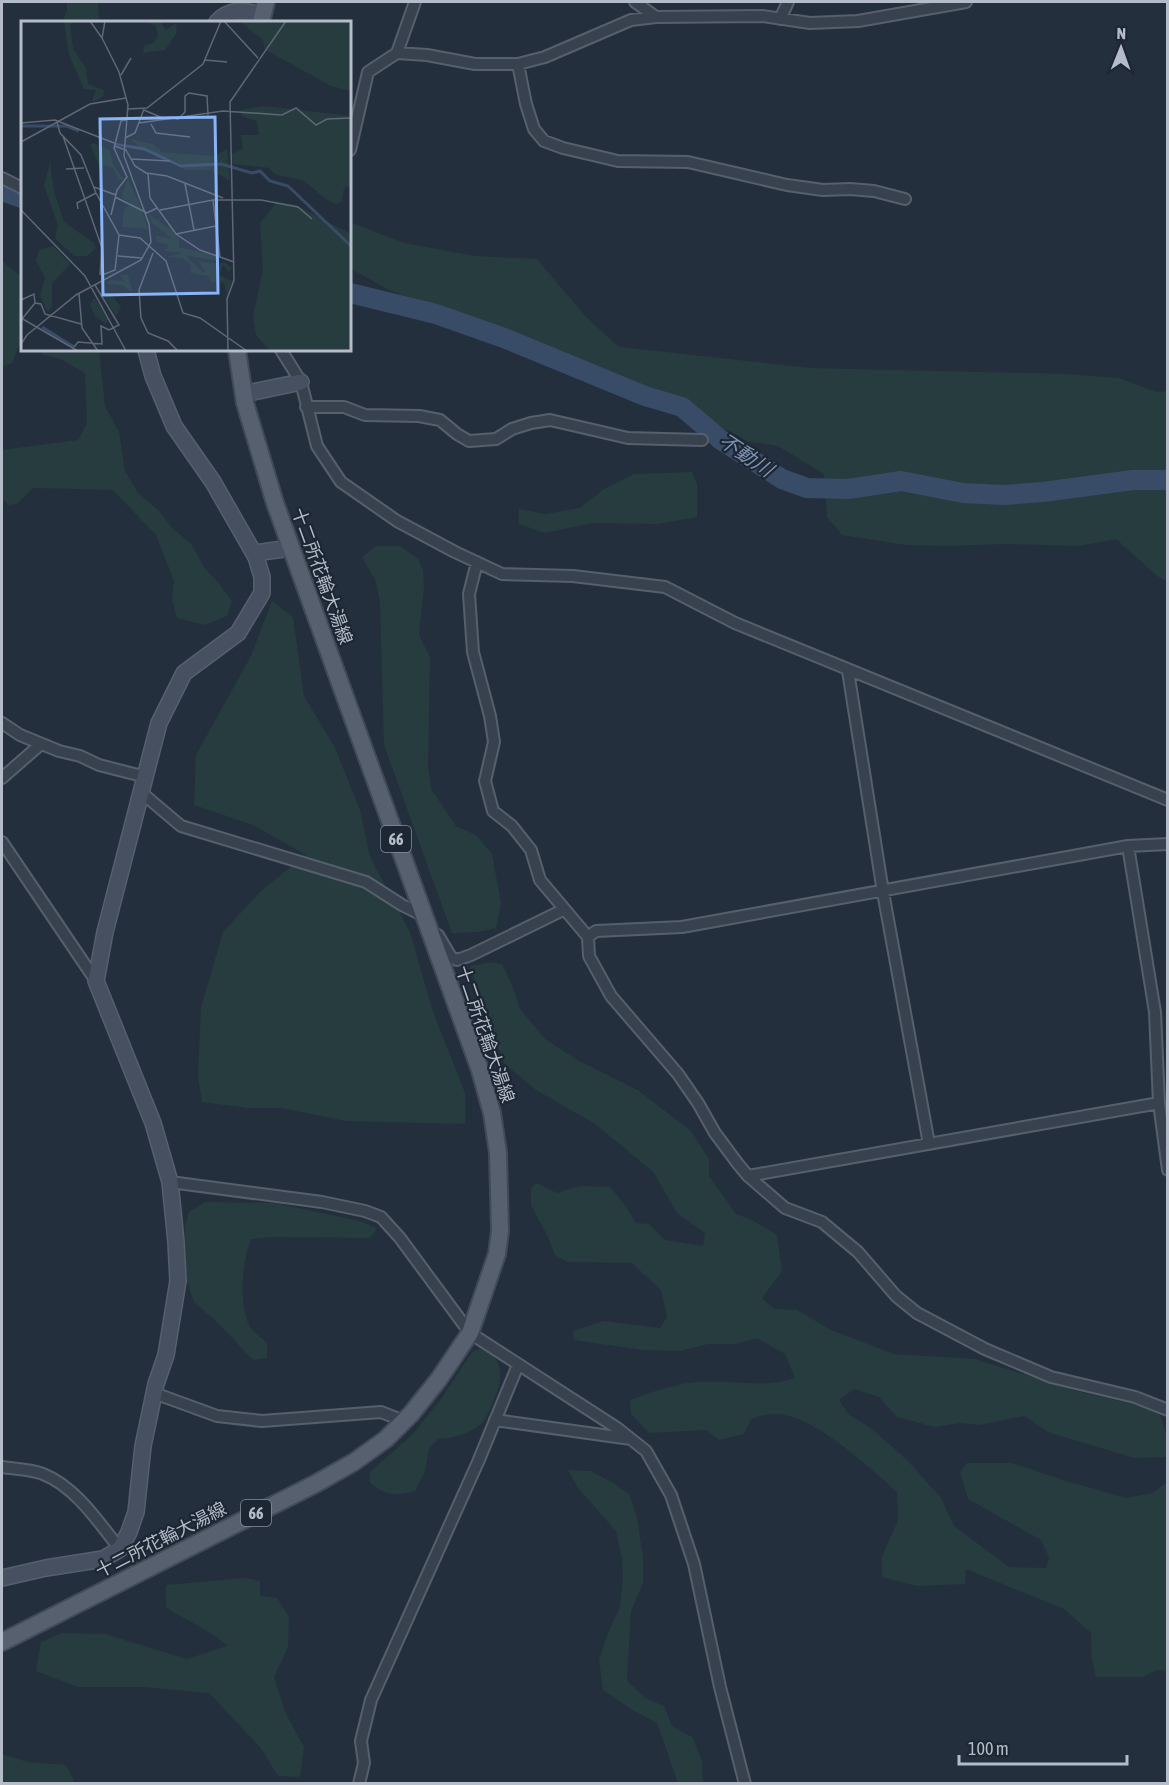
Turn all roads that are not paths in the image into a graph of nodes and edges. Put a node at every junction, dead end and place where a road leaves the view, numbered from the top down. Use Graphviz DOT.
graph roads {
  1 [pos="415,2"];
  2 [pos="635,2"];
  3 [pos="788,2"];
  4 [pos="966,2"];
  5 [pos="263,13"];
  6 [pos="656,17"];
  7 [pos="780,19"];
  8 [pos="218,21"];
  9 [pos="397,52"];
  10 [pos="518,64"];
  11 [pos="353,117"];
  12 [pos="351,139"];
  13 [pos="2,178"];
  14 [pos="21,188"];
  15 [pos="904,199"];
  16 [pos="146,351"];
  17 [pos="237,351"];
  18 [pos="282,351"];
  19 [pos="301,382"];
  20 [pos="243,394"];
  21 [pos="306,407"];
  22 [pos="702,440"];
  23 [pos="291,548"];
  24 [pos="254,554"];
  25 [pos="477,562"];
  26 [pos="848,671"];
  27 [pos="2,723"];
  28 [pos="41,744"];
  29 [pos="146,777"];
  30 [pos="2,778"];
  31 [pos="142,793"];
  32 [pos="1167,801"];
  33 [pos="2,842"];
  34 [pos="1167,844"];
  35 [pos="1128,846"];
  36 [pos="883,892"];
  37 [pos="563,910"];
  38 [pos="424,919"];
  39 [pos="588,937"];
  40 [pos="96,981"];
  41 [pos="1160,1103"];
  42 [pos="928,1144"];
  43 [pos="1167,1170"];
  44 [pos="748,1176"];
  45 [pos="170,1182"];
  46 [pos="470,1333"];
  47 [pos="518,1365"];
  48 [pos="154,1393"];
  49 [pos="1167,1410"];
  50 [pos="404,1420"];
  51 [pos="495,1420"];
  52 [pos="631,1439"];
  53 [pos="2,1467"];
  54 [pos="120,1549"];
  55 [pos="6,1574"];
  56 [pos="2,1642"];
  57 [pos="359,1784"];
  58 [pos="745,1784"];
  1 -- 9 [label="street"];
  2 -- 6 [label="street"];
  3 -- 7 [label="street"];
  4 -- 7 [label="street"];
  5 -- 8 [label="street"];
  6 -- 7 [label="street"];
  6 -- 10 [label="street"];
  9 -- 10 [label="street"];
  9 -- 11 [label="street"];
  10 -- 15 [label="street"];
  11 -- 12 [label="street"];
  13 -- 14 [label="street"];
  16 -- 24 [label="street"];
  17 -- 20 [label="main road, 十二所花輪大湯線 / 66"];
  18 -- 19 [label="street"];
  19 -- 20 [label="street"];
  19 -- 21 [label="street"];
  20 -- 23 [label="main road, 十二所花輪大湯線 / 66"];
  21 -- 22 [label="street"];
  21 -- 25 [label="street"];
  23 -- 24 [label="street"];
  23 -- 38 [label="main road, 十二所花輪大湯線 / 66"];
  24 -- 29 [label="street"];
  25 -- 26 [label="street"];
  25 -- 37 [label="street"];
  26 -- 32 [label="street"];
  26 -- 36 [label="street"];
  27 -- 28 [label="street"];
  28 -- 29 [label="street"];
  28 -- 30 [label="street"];
  29 -- 31 [label="street"];
  31 -- 38 [label="street"];
  31 -- 40 [label="street"];
  33 -- 40 [label="street"];
  34 -- 35 [label="street"];
  35 -- 36 [label="street"];
  35 -- 41 [label="street"];
  36 -- 39 [label="street"];
  36 -- 42 [label="street"];
  37 -- 38 [label="street"];
  37 -- 39 [label="street"];
  38 -- 46 [label="main road, 十二所花輪大湯線 / 66"];
  39 -- 44 [label="street"];
  40 -- 45 [label="street"];
  41 -- 42 [label="street"];
  41 -- 43 [label="street"];
  42 -- 44 [label="street"];
  44 -- 49 [label="street"];
  45 -- 46 [label="street"];
  45 -- 48 [label="street"];
  46 -- 47 [label="street"];
  46 -- 50 [label="main road, 十二所花輪大湯線 / 66"];
  47 -- 51 [label="street"];
  47 -- 52 [label="street"];
  48 -- 50 [label="street"];
  48 -- 54 [label="street"];
  50 -- 56 [label="main road, 十二所花輪大湯線 / 66"];
  51 -- 52 [label="street"];
  51 -- 57 [label="street"];
  52 -- 58 [label="street"];
  53 -- 54 [label="street"];
  54 -- 55 [label="street"];
}
